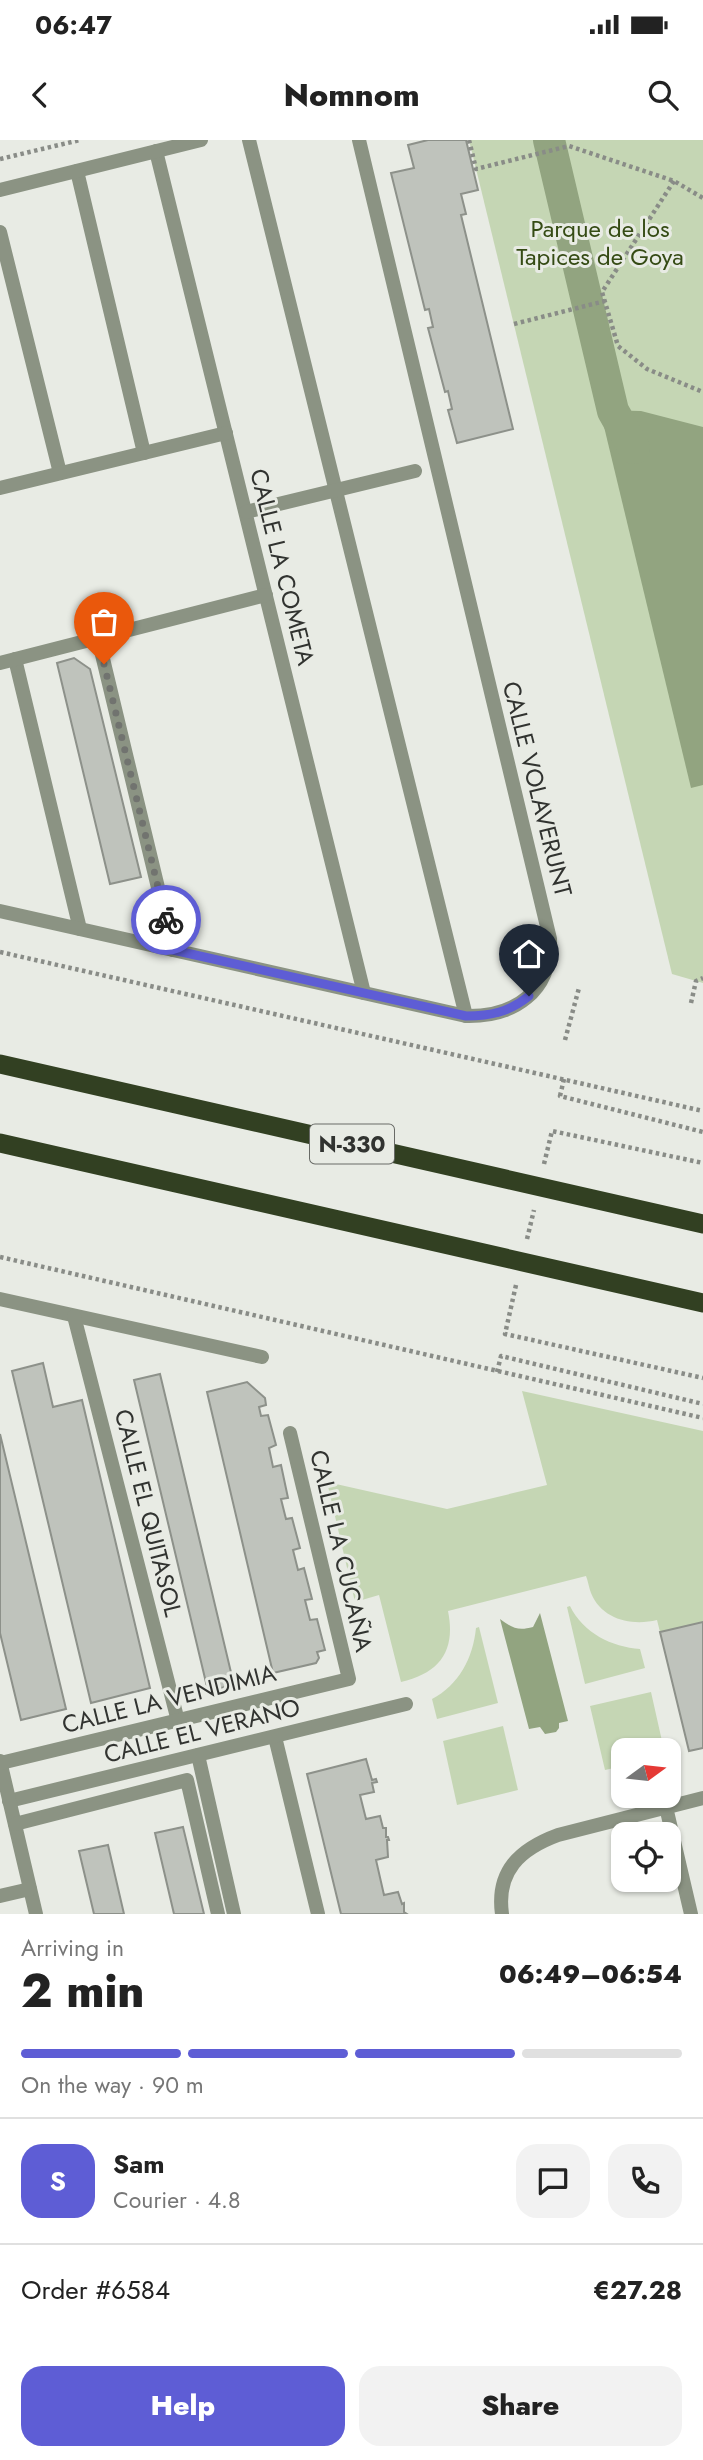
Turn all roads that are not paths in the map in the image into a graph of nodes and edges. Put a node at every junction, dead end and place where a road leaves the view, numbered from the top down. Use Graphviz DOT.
graph roads {
  1 [pos="201,140"];
  2 [pos="250,140"];
  3 [pos="359,140"];
  4 [pos="156,151"];
  5 [pos="77,171"];
  6 [pos="0,190"];
  7 [pos="0,232"];
  8 [pos="226,433"];
  9 [pos="144,453"];
  10 [pos="415,471"];
  11 [pos="60,473"];
  12 [pos="0,488"];
  13 [pos="336,490"];
  14 [pos="246,512"];
  15 [pos="266,594"];
  16 [pos="98,638"];
  17 [pos="7,661"];
  18 [pos="0,911"];
  19 [pos="80,929"];
  20 [pos="173,950"];
  21 [pos="364,993"];
  22 [pos="466,1016"];
  23 [pos="0,1064"];
  24 [pos="0,1143"];
  25 [pos="703,1224"];
  26 [pos="0,1299"];
  27 [pos="703,1303"];
  28 [pos="74,1316"];
  29 [pos="262,1357"];
  30 [pos="290,1433"];
  31 [pos="349,1679"];
  32 [pos="406,1704"];
  33 [pos="178,1721"];
  34 [pos="275,1737"];
  35 [pos="198,1755"];
  36 [pos="0,1762"];
  37 [pos="703,1798"];
  38 [pos="9,1801"];
  39 [pos="681,1803"];
  40 [pos="662,1808"];
  41 [pos="666,1808"];
  42 [pos="15,1824"];
  43 [pos="30,1889"];
  44 [pos="0,1896"];
  45 [pos="36,1914"];
  46 [pos="218,1914"];
  47 [pos="234,1914"];
  48 [pos="318,1914"];
  49 [pos="502,1914"];
  50 [pos="691,1914"];
  1 -- 4 [label="street"];
  2 -- 13 [label="street"];
  3 -- 22 [label="street, CALLE VOLAVERUNT"];
  4 -- 5 [label="street"];
  4 -- 8 [label="street, CALLE LA COMETA"];
  5 -- 6 [label="street"];
  5 -- 9 [label="street"];
  7 -- 11 [label="street"];
  8 -- 9 [label="street"];
  8 -- 14 [label="street, CALLE LA COMETA"];
  9 -- 11 [label="street"];
  10 -- 13 [label="street"];
  11 -- 12 [label="street"];
  13 -- 14 [label="street"];
  13 -- 22 [label="street"];
  14 -- 15 [label="street, CALLE LA COMETA"];
  15 -- 16 [label="street"];
  15 -- 21 [label="street, CALLE LA COMETA"];
  16 -- 17 [label="street"];
  16 -- 20 [label="street"];
  17 -- 19 [label="street"];
  18 -- 19 [label="street, CALLE VOLAVERUNT"];
  19 -- 20 [label="street, CALLE VOLAVERUNT"];
  20 -- 21 [label="street, CALLE VOLAVERUNT"];
  21 -- 22 [label="street, CALLE VOLAVERUNT"];
  23 -- 25 [label="highway, N-330"];
  24 -- 27 [label="highway"];
  26 -- 28 [label="street"];
  28 -- 29 [label="street"];
  28 -- 33 [label="street, CALLE EL QUITASOL"];
  30 -- 31 [label="street, CALLE LA CUCAÑA"];
  31 -- 33 [label="street, CALLE LA VENDIMIA"];
  32 -- 34 [label="street, CALLE EL VERANO"];
  33 -- 36 [label="street, CALLE LA VENDIMIA"];
  34 -- 35 [label="street, CALLE EL VERANO"];
  34 -- 48 [label="street"];
  35 -- 38 [label="street, CALLE EL VERANO"];
  35 -- 47 [label="street"];
  36 -- 38 [label="street"];
  37 -- 39 [label="street"];
  38 -- 42 [label="street"];
  40 -- 49 [label="street"];
  41 -- 50 [label="street"];
  42 -- 43 [label="street"];
  42 -- 46 [label="street, CALLE EL VERANO"];
  43 -- 44 [label="street"];
  43 -- 45 [label="street"];
}
